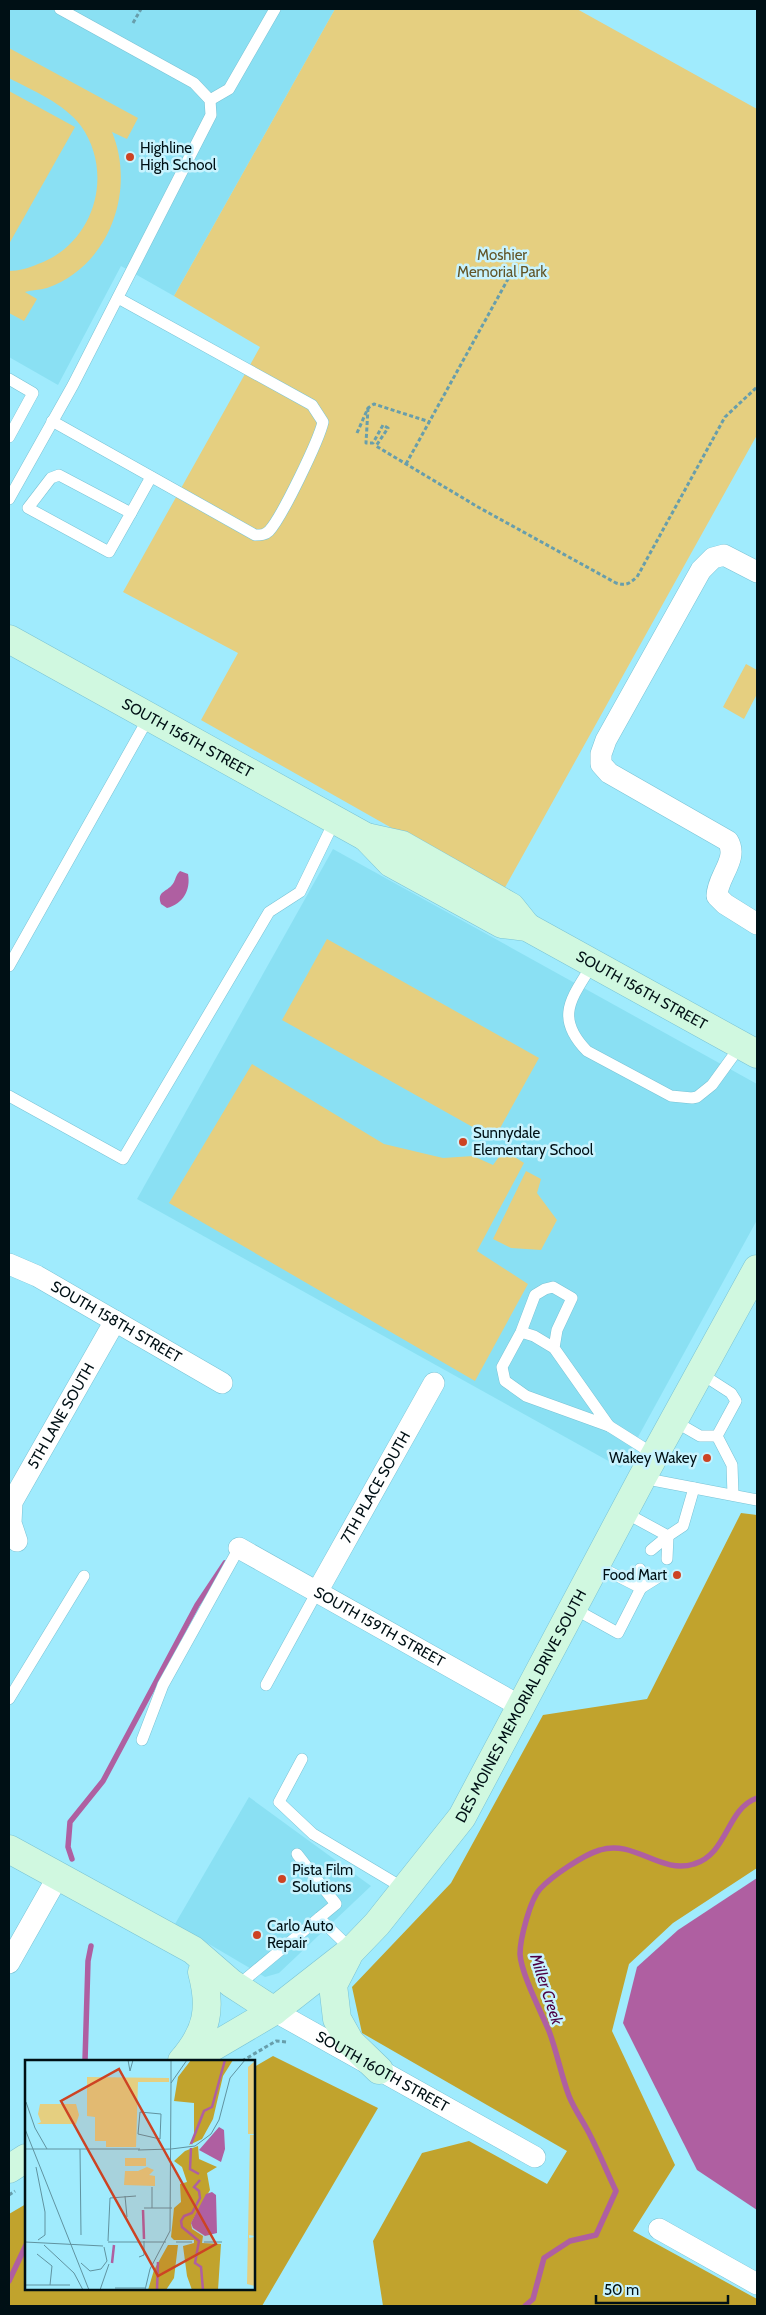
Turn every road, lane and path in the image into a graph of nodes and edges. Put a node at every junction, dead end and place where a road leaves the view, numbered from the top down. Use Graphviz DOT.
graph roads {
  1 [pos="60,9"];
  2 [pos="141,9"];
  3 [pos="275,9"];
  4 [pos="133,23"];
  5 [pos="210,100"];
  6 [pos="513,270"];
  7 [pos="118,298"];
  8 [pos="9,379"];
  9 [pos="757,387"];
  10 [pos="368,408"];
  11 [pos="52,421"];
  12 [pos="430,422"];
  13 [pos="357,433"];
  14 [pos="9,437"];
  15 [pos="406,464"];
  16 [pos="151,477"];
  17 [pos="9,499"];
  18 [pos="131,513"];
  19 [pos="757,572"];
  20 [pos="9,639"];
  21 [pos="150,717"];
  22 [pos="335,820"];
  23 [pos="757,924"];
  24 [pos="593,963"];
  25 [pos="9,966"];
  26 [pos="749,1049"];
  27 [pos="9,1096"];
  28 [pos="9,1264"];
  29 [pos="757,1269"];
  30 [pos="115,1321"];
  31 [pos="521,1332"];
  32 [pos="554,1348"];
  33 [pos="700,1373"];
  34 [pos="222,1383"];
  35 [pos="434,1383"];
  36 [pos="674,1421"];
  37 [pos="608,1426"];
  38 [pos="717,1436"];
  39 [pos="648,1466"];
  40 [pos="694,1488"];
  41 [pos="733,1496"];
  42 [pos="757,1500"];
  43 [pos="624,1512"];
  44 [pos="668,1536"];
  45 [pos="17,1541"];
  46 [pos="239,1548"];
  47 [pos="651,1550"];
  48 [pos="667,1559"];
  49 [pos="596,1564"];
  50 [pos="640,1569"];
  51 [pos="84,1576"];
  52 [pos="657,1578"];
  53 [pos="641,1588"];
  54 [pos="317,1592"];
  55 [pos="572,1608"];
  56 [pos="266,1685"];
  57 [pos="9,1699"];
  58 [pos="520,1706"];
  59 [pos="142,1740"];
  60 [pos="302,1759"];
  61 [pos="9,1849"];
  62 [pos="296,1854"];
  63 [pos="9,1864"];
  64 [pos="52,1887"];
  65 [pos="405,1889"];
  66 [pos="319,1918"];
  67 [pos="352,1950"];
  68 [pos="9,1963"];
  69 [pos="202,1972"];
  70 [pos="233,1985"];
  71 [pos="274,2011"];
  72 [pos="287,2040"];
  73 [pos="183,2060"];
  74 [pos="191,2060"];
  75 [pos="244,2060"];
  76 [pos="379,2070"];
  77 [pos="535,2157"];
  78 [pos="25,2159"];
  79 [pos="9,2169"];
  80 [pos="659,2229"];
  81 [pos="757,2284"];
  1 -- 5 [label="lane"];
  2 -- 4 [label="path"];
  3 -- 5 [label="lane"];
  5 -- 7 [label="lane"];
  6 -- 12 [label="path"];
  7 -- 11 [label="lane"];
  7 -- 16 [label="lane"];
  8 -- 14 [label="lane"];
  9 -- 15 [label="path"];
  10 -- 12 [label="path"];
  10 -- 13 [label="path"];
  10 -- 15 [label="path"];
  11 -- 16 [label="lane"];
  11 -- 17 [label="lane"];
  12 -- 15 [label="path"];
  16 -- 18 [label="lane"];
  18 -- 18 [label="lane"];
  19 -- 23 [label="street"];
  20 -- 21 [label="main road, SOUTH 156TH STREET"];
  21 -- 22 [label="main road, SOUTH 156TH STREET"];
  21 -- 25 [label="lane"];
  22 -- 24 [label="main road, SOUTH 156TH STREET"];
  22 -- 27 [label="lane"];
  24 -- 26 [label="main road, SOUTH 156TH STREET"];
  24 -- 26 [label="lane"];
  28 -- 30 [label="street, SOUTH 158TH STREET"];
  29 -- 33 [label="main road, DES MOINES MEMORIAL DRIVE SOUTH"];
  30 -- 34 [label="street, SOUTH 158TH STREET"];
  30 -- 45 [label="street, 5TH LANE SOUTH"];
  31 -- 32 [label="lane"];
  31 -- 32 [label="lane"];
  31 -- 37 [label="lane"];
  32 -- 37 [label="lane"];
  33 -- 36 [label="main road, DES MOINES MEMORIAL DRIVE SOUTH"];
  33 -- 38 [label="lane"];
  35 -- 54 [label="street, 7TH PLACE SOUTH"];
  36 -- 38 [label="lane"];
  36 -- 39 [label="main road, DES MOINES MEMORIAL DRIVE SOUTH"];
  37 -- 39 [label="lane"];
  38 -- 41 [label="lane"];
  39 -- 40 [label="lane"];
  39 -- 43 [label="main road, DES MOINES MEMORIAL DRIVE SOUTH"];
  40 -- 41 [label="lane"];
  40 -- 44 [label="lane"];
  41 -- 42 [label="lane"];
  43 -- 44 [label="lane"];
  43 -- 49 [label="main road, DES MOINES MEMORIAL DRIVE SOUTH"];
  44 -- 47 [label="lane"];
  44 -- 48 [label="lane"];
  46 -- 54 [label="street, SOUTH 159TH STREET"];
  46 -- 59 [label="lane"];
  49 -- 53 [label="lane"];
  49 -- 55 [label="main road, DES MOINES MEMORIAL DRIVE SOUTH"];
  50 -- 53 [label="lane"];
  51 -- 57 [label="lane"];
  52 -- 53 [label="lane"];
  53 -- 55 [label="lane"];
  54 -- 56 [label="lane"];
  54 -- 58 [label="street, SOUTH 159TH STREET"];
  55 -- 58 [label="main road, DES MOINES MEMORIAL DRIVE SOUTH"];
  58 -- 65 [label="main road, DES MOINES MEMORIAL DRIVE SOUTH"];
  60 -- 65 [label="lane"];
  61 -- 70 [label="main road, SOUTH 160TH STREET"];
  62 -- 66 [label="lane"];
  63 -- 64 [label="main road, SOUTH 160TH STREET"];
  64 -- 68 [label="street"];
  64 -- 69 [label="main road, SOUTH 160TH STREET"];
  65 -- 67 [label="main road, DES MOINES MEMORIAL DRIVE SOUTH"];
  66 -- 67 [label="lane"];
  66 -- 70 [label="lane"];
  67 -- 71 [label="main road, DES MOINES MEMORIAL DRIVE SOUTH"];
  67 -- 76 [label="main road"];
  69 -- 70 [label="main road, SOUTH 160TH STREET"];
  69 -- 73 [label="main road"];
  70 -- 71 [label="main road, SOUTH 160TH STREET"];
  71 -- 74 [label="main road, DES MOINES MEMORIAL DRIVE SOUTH"];
  71 -- 76 [label="street, SOUTH 160TH STREET"];
  72 -- 75 [label="path"];
  76 -- 77 [label="street, SOUTH 160TH STREET"];
  78 -- 79 [label="main road"];
  80 -- 81 [label="street"];
}
